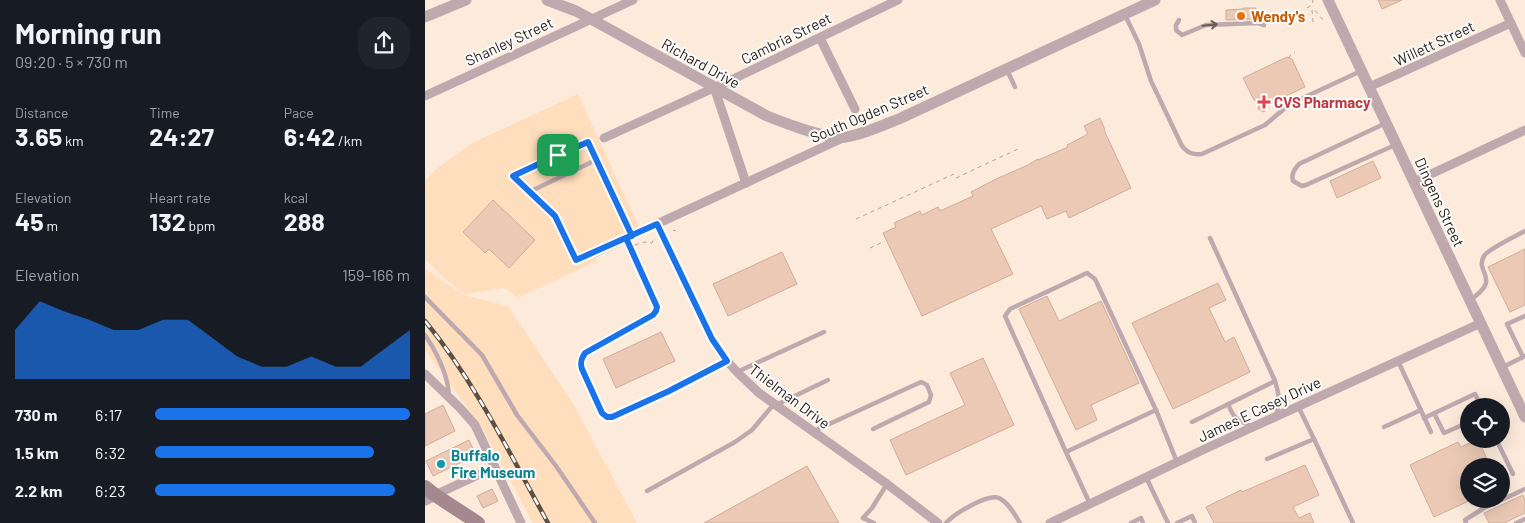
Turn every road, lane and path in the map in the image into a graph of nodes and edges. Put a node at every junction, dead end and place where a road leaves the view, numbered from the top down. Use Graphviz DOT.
graph roads {
  1 [pos="466,0"];
  2 [pos="547,0"];
  3 [pos="633,0"];
  4 [pos="898,0"];
  5 [pos="1155,0"];
  6 [pos="1313,0"];
  7 [pos="1328,0"];
  8 [pos="1500,0"];
  9 [pos="1307,8"];
  10 [pos="1124,14"];
  11 [pos="425,17"];
  12 [pos="1324,18"];
  13 [pos="591,19"];
  14 [pos="1179,20"];
  15 [pos="1313,22"];
  16 [pos="1511,23"];
  17 [pos="1264,25"];
  18 [pos="820,38"];
  19 [pos="1295,52"];
  20 [pos="1525,53"];
  21 [pos="1289,58"];
  22 [pos="1007,69"];
  23 [pos="1361,71"];
  24 [pos="714,86"];
  25 [pos="1015,87"];
  26 [pos="1369,87"];
  27 [pos="425,96"];
  28 [pos="855,109"];
  29 [pos="1386,123"];
  30 [pos="1525,130"];
  31 [pos="845,137"];
  32 [pos="603,138"];
  33 [pos="1396,144"];
  34 [pos="1020,148"];
  35 [pos="596,160"];
  36 [pos="954,174"];
  37 [pos="955,178"];
  38 [pos="1414,182"];
  39 [pos="746,183"];
  40 [pos="529,192"];
  41 [pos="856,219"];
  42 [pos="657,224"];
  43 [pos="673,230"];
  44 [pos="676,231"];
  45 [pos="1525,231"];
  46 [pos="629,237"];
  47 [pos="1210,238"];
  48 [pos="885,241"];
  49 [pos="642,242"];
  50 [pos="653,242"];
  51 [pos="870,248"];
  52 [pos="593,253"];
  53 [pos="425,297"];
  54 [pos="1470,300"];
  55 [pos="1525,316"];
  56 [pos="1481,323"];
  57 [pos="824,332"];
  58 [pos="425,335"];
  59 [pos="1524,356"];
  60 [pos="727,361"];
  61 [pos="1398,361"];
  62 [pos="1502,368"];
  63 [pos="737,372"];
  64 [pos="425,374"];
  65 [pos="828,380"];
  66 [pos="1275,381"];
  67 [pos="449,398"];
  68 [pos="1466,398"];
  69 [pos="1477,398"];
  70 [pos="1460,401"];
  71 [pos="775,404"];
  72 [pos="1228,404"];
  73 [pos="1298,406"];
  74 [pos="1156,410"];
  75 [pos="1421,410"];
  76 [pos="1434,413"];
  77 [pos="1275,416"];
  78 [pos="1525,417"];
  79 [pos="1425,418"];
  80 [pos="1192,422"];
  81 [pos="1460,426"];
  82 [pos="1252,427"];
  83 [pos="1385,427"];
  84 [pos="873,429"];
  85 [pos="813,431"];
  86 [pos="1431,432"];
  87 [pos="1314,439"];
  88 [pos="1500,448"];
  89 [pos="1066,452"];
  90 [pos="1267,459"];
  91 [pos="1177,462"];
  92 [pos="495,467"];
  93 [pos="1513,474"];
  94 [pos="1146,477"];
  95 [pos="887,484"];
  96 [pos="1525,489"];
  97 [pos="647,491"];
  98 [pos="428,494"];
  99 [pos="1090,504"];
  100 [pos="1525,519"];
  101 [pos="864,520"];
  102 [pos="478,523"];
  103 [pos="521,523"];
  104 [pos="595,523"];
  105 [pos="874,523"];
  106 [pos="938,523"];
  107 [pos="946,523"];
  108 [pos="1020,523"];
  109 [pos="1051,523"];
  110 [pos="1131,523"];
  111 [pos="1143,523"];
  112 [pos="1168,523"];
  113 [pos="1177,523"];
  114 [pos="1195,523"];
  115 [pos="1353,523"];
  116 [pos="1466,523"];
  117 [pos="1516,523"];
  1 -- 11 [label="street"];
  2 -- 13 [label="street, Richard Drive"];
  3 -- 13 [label="street, Shanley Street"];
  4 -- 18 [label="street, Cambria Street"];
  5 -- 10 [label="street, South Ogden Street"];
  6 -- 9 [label="path"];
  7 -- 23 [label="street, Dingens Street"];
  8 -- 16 [label="street"];
  10 -- 22 [label="street, South Ogden Street"];
  10 -- 23 [label="lane"];
  12 -- 15 [label="path"];
  13 -- 24 [label="street, Richard Drive"];
  13 -- 27 [label="street, Shanley Street"];
  14 -- 17 [label="lane, one-way"];
  16 -- 20 [label="street"];
  16 -- 26 [label="street, Willett Street"];
  18 -- 24 [label="street, Cambria Street"];
  18 -- 28 [label="street"];
  19 -- 21 [label="path"];
  22 -- 25 [label="lane"];
  22 -- 31 [label="street, South Ogden Street"];
  23 -- 26 [label="street, Dingens Street"];
  24 -- 31 [label="street, Richard Drive"];
  24 -- 32 [label="street, Cambria Street"];
  24 -- 39 [label="street"];
  26 -- 29 [label="street, Dingens Street"];
  29 -- 33 [label="street, Dingens Street"];
  29 -- 33 [label="lane"];
  30 -- 38 [label="street"];
  31 -- 39 [label="street, South Ogden Street"];
  33 -- 38 [label="street, Dingens Street"];
  34 -- 37 [label="path"];
  35 -- 40 [label="lane"];
  35 -- 40 [label="lane"];
  35 -- 46 [label="lane"];
  36 -- 41 [label="path"];
  38 -- 54 [label="street, Dingens Street"];
  39 -- 42 [label="street, South Ogden Street"];
  40 -- 52 [label="lane"];
  42 -- 46 [label="street, South Ogden Street"];
  42 -- 60 [label="street, Thielman Drive"];
  43 -- 44 [label="path"];
  45 -- 54 [label="lane"];
  46 -- 52 [label="street, South Ogden Street"];
  46 -- 60 [label="lane"];
  47 -- 66 [label="lane"];
  48 -- 51 [label="path"];
  49 -- 50 [label="path"];
  53 -- 104 [label="lane"];
  54 -- 56 [label="street, Dingens Street"];
  55 -- 59 [label="lane"];
  56 -- 61 [label="street, James E Casey Drive"];
  56 -- 62 [label="street, Dingens Street"];
  57 -- 63 [label="lane"];
  58 -- 67 [label="lane"];
  59 -- 62 [label="lane"];
  60 -- 63 [label="street, Thielman Drive"];
  61 -- 73 [label="street, James E Casey Drive"];
  61 -- 75 [label="lane"];
  62 -- 78 [label="street, Dingens Street"];
  63 -- 71 [label="street, Thielman Drive"];
  64 -- 67 [label="street"];
  65 -- 71 [label="lane"];
  66 -- 72 [label="lane"];
  66 -- 77 [label="lane"];
  67 -- 92 [label="street"];
  68 -- 69 [label="lane"];
  70 -- 76 [label="lane"];
  71 -- 85 [label="street, Thielman Drive"];
  71 -- 97 [label="lane"];
  72 -- 80 [label="lane"];
  72 -- 82 [label="lane"];
  73 -- 77 [label="street, James E Casey Drive"];
  73 -- 87 [label="lane"];
  74 -- 89 [label="lane"];
  74 -- 89 [label="lane"];
  74 -- 91 [label="lane"];
  75 -- 79 [label="lane"];
  75 -- 83 [label="lane"];
  76 -- 79 [label="lane"];
  76 -- 81 [label="lane"];
  77 -- 82 [label="street, James E Casey Drive"];
  79 -- 86 [label="lane"];
  82 -- 91 [label="street, James E Casey Drive"];
  84 -- 85 [label="lane"];
  85 -- 95 [label="street, Thielman Drive"];
  87 -- 90 [label="lane"];
  87 -- 115 [label="lane"];
  88 -- 93 [label="lane"];
  89 -- 99 [label="lane"];
  91 -- 94 [label="street, James E Casey Drive"];
  92 -- 98 [label="street"];
  92 -- 103 [label="street"];
  94 -- 99 [label="street, James E Casey Drive"];
  94 -- 112 [label="lane"];
  95 -- 101 [label="lane"];
  95 -- 106 [label="street, Thielman Drive"];
  96 -- 116 [label="lane"];
  98 -- 102 [label="main road"];
  99 -- 109 [label="street, James E Casey Drive"];
  100 -- 117 [label="lane"];
  101 -- 105 [label="lane"];
  107 -- 108 [label="lane"];
  110 -- 111 [label="lane"];
  113 -- 114 [label="lane"];
}
